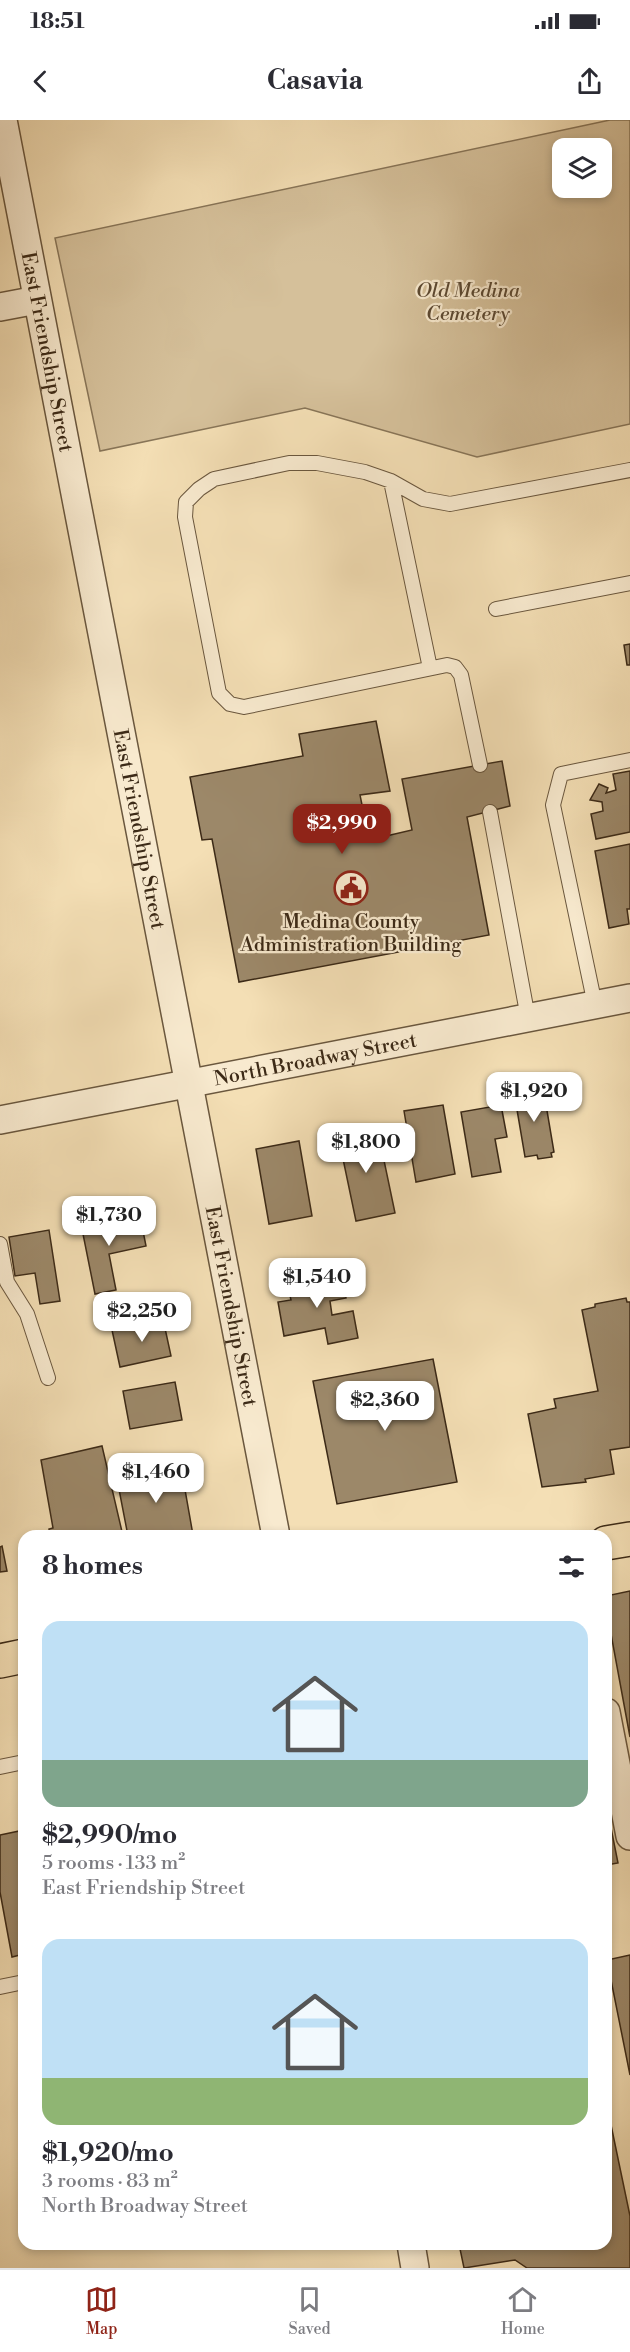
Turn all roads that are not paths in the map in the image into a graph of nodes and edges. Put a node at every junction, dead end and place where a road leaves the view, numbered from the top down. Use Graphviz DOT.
graph roads {
  1 [pos="3,120"];
  2 [pos="37,300"];
  3 [pos="0,307"];
  4 [pos="630,470"];
  5 [pos="391,481"];
  6 [pos="630,583"];
  7 [pos="496,609"];
  8 [pos="430,668"];
  9 [pos="630,760"];
  10 [pos="480,765"];
  11 [pos="490,812"];
  12 [pos="630,998"];
  13 [pos="595,1005"];
  14 [pos="528,1018"];
  15 [pos="189,1083"];
  16 [pos="0,1120"];
  17 [pos="0,1244"];
  18 [pos="48,1378"];
  19 [pos="275,1530"];
  20 [pos="630,1539"];
  21 [pos="612,1542"];
  22 [pos="18,1657"];
  23 [pos="0,1661"];
  24 [pos="612,1744"];
  25 [pos="18,1763"];
  26 [pos="0,1767"];
  27 [pos="630,1836"];
  28 [pos="18,1983"];
  29 [pos="0,1986"];
  30 [pos="412,2250"];
  31 [pos="415,2268"];
  1 -- 2 [label="street, East Friendship Street"];
  2 -- 3 [label="street"];
  2 -- 15 [label="street, East Friendship Street"];
  4 -- 5 [label="lane"];
  5 -- 8 [label="lane"];
  5 -- 8 [label="lane"];
  6 -- 7 [label="lane"];
  8 -- 10 [label="lane"];
  9 -- 13 [label="lane"];
  11 -- 14 [label="lane"];
  12 -- 13 [label="street, North Broadway Street"];
  13 -- 14 [label="street, North Broadway Street"];
  14 -- 15 [label="street, North Broadway Street"];
  15 -- 16 [label="street, North Broadway Street"];
  15 -- 19 [label="street, East Friendship Street"];
  17 -- 18 [label="lane"];
  20 -- 21 [label="main road"];
  22 -- 23 [label="main road"];
  24 -- 27 [label="street"];
  25 -- 26 [label="lane"];
  28 -- 29 [label="lane"];
  30 -- 31 [label="street"];
}
